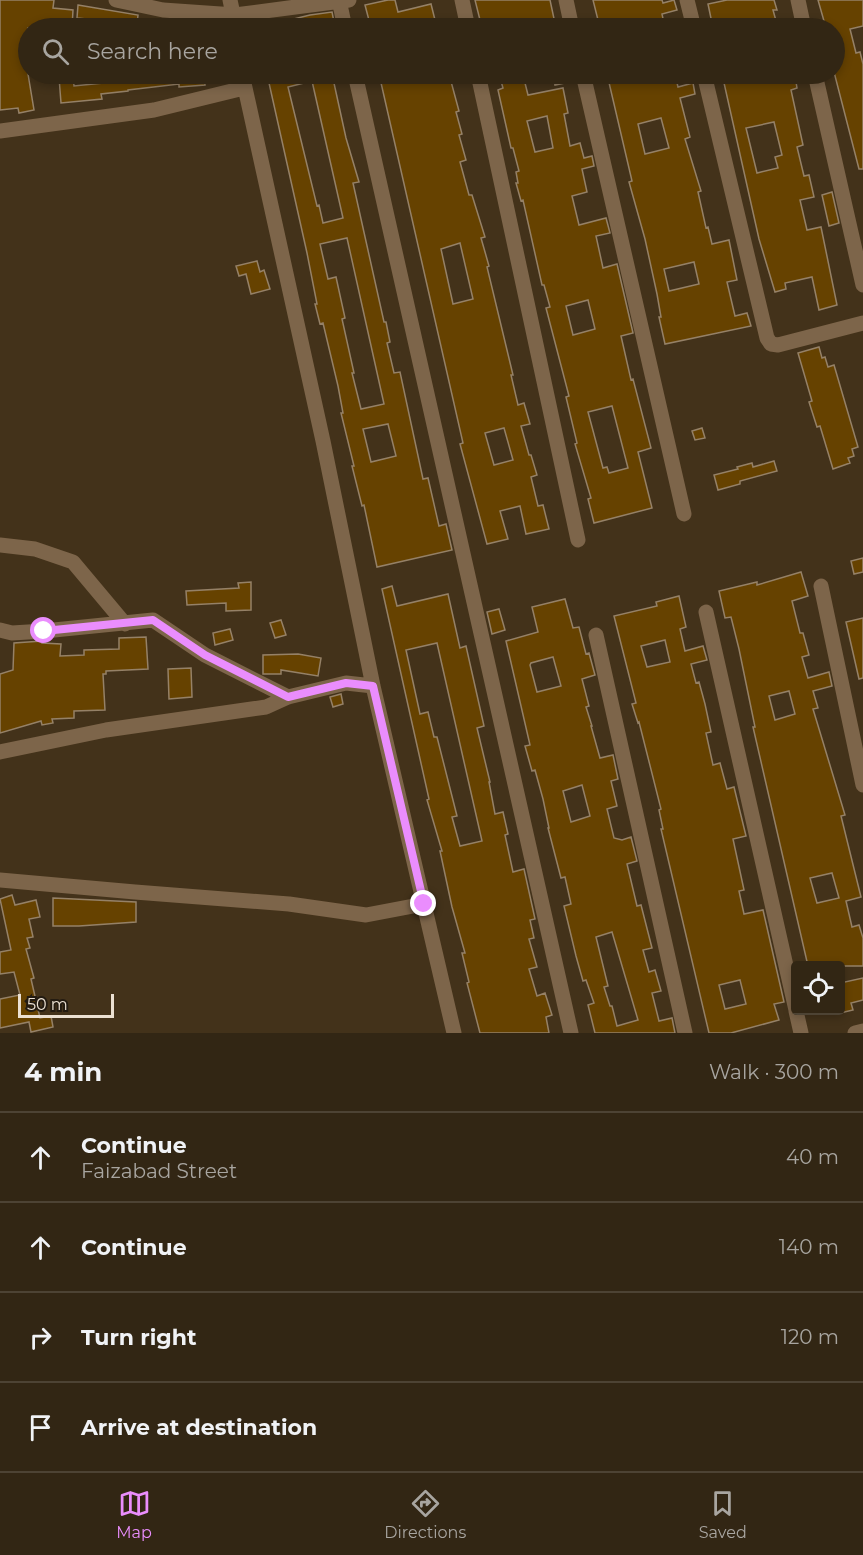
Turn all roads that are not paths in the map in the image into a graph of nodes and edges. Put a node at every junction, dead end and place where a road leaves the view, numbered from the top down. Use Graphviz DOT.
graph roads {
  1 [pos="116,0"];
  2 [pos="230,0"];
  3 [pos="462,0"];
  4 [pos="566,0"];
  5 [pos="687,0"];
  6 [pos="798,0"];
  7 [pos="342,1"];
  8 [pos="162,5"];
  9 [pos="219,18"];
  10 [pos="235,18"];
  11 [pos="256,18"];
  12 [pos="344,18"];
  13 [pos="466,18"];
  14 [pos="570,18"];
  15 [pos="692,18"];
  16 [pos="802,18"];
  17 [pos="234,84"];
  18 [pos="244,84"];
  19 [pos="358,84"];
  20 [pos="480,84"];
  21 [pos="585,84"];
  22 [pos="706,84"];
  23 [pos="817,84"];
  24 [pos="0,130"];
  25 [pos="863,285"];
  26 [pos="863,323"];
  27 [pos="684,514"];
  28 [pos="578,540"];
  29 [pos="0,545"];
  30 [pos="820,586"];
  31 [pos="706,612"];
  32 [pos="125,624"];
  33 [pos="0,630"];
  34 [pos="597,635"];
  35 [pos="373,686"];
  36 [pos="288,697"];
  37 [pos="0,752"];
  38 [pos="863,785"];
  39 [pos="0,880"];
  40 [pos="424,904"];
  41 [pos="791,988"];
  42 [pos="797,1015"];
  43 [pos="863,1031"];
  44 [pos="454,1033"];
  45 [pos="571,1033"];
  46 [pos="685,1033"];
  47 [pos="801,1033"];
  48 [pos="855,1033"];
  1 -- 8 [label="street"];
  2 -- 10 [label="street"];
  3 -- 13 [label="street"];
  4 -- 14 [label="street"];
  5 -- 15 [label="street"];
  6 -- 16 [label="street"];
  7 -- 11 [label="street"];
  7 -- 12 [label="street"];
  8 -- 9 [label="street"];
  17 -- 24 [label="street"];
  18 -- 35 [label="street"];
  19 -- 45 [label="street"];
  20 -- 28 [label="street"];
  21 -- 27 [label="street"];
  22 -- 26 [label="street"];
  23 -- 25 [label="street"];
  29 -- 32 [label="street"];
  30 -- 38 [label="street"];
  31 -- 41 [label="street"];
  32 -- 33 [label="street"];
  32 -- 36 [label="street"];
  34 -- 46 [label="street"];
  35 -- 36 [label="street"];
  35 -- 40 [label="street"];
  36 -- 37 [label="street"];
  39 -- 40 [label="street"];
  40 -- 44 [label="street"];
  42 -- 47 [label="street"];
  43 -- 48 [label="street"];
}
